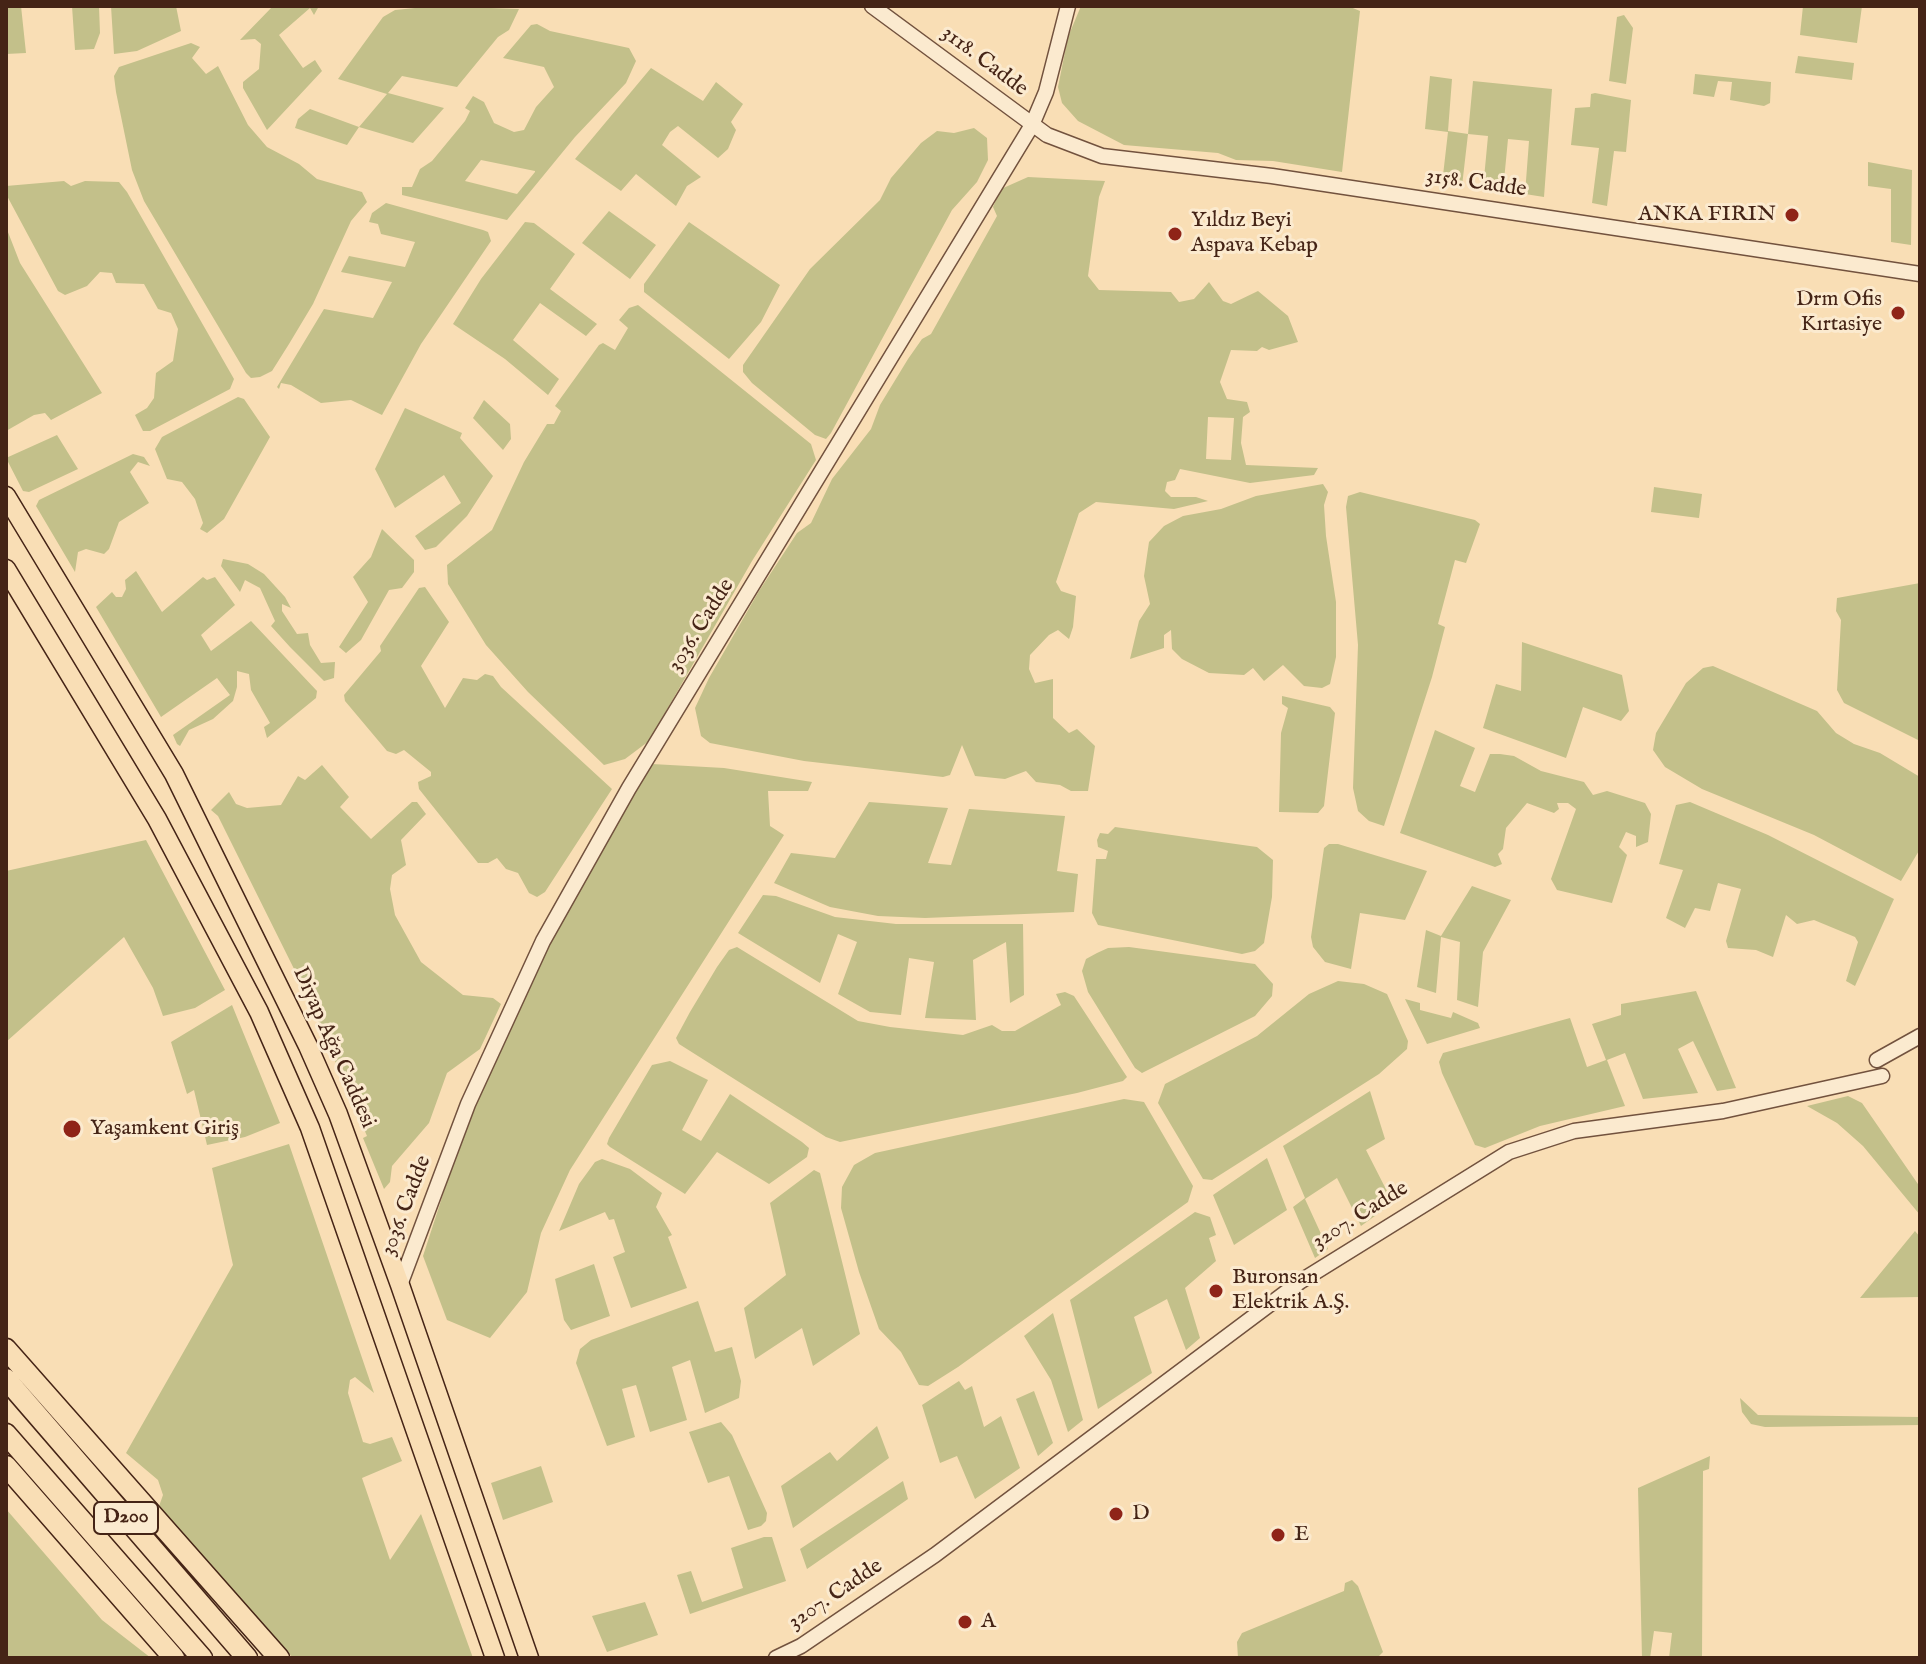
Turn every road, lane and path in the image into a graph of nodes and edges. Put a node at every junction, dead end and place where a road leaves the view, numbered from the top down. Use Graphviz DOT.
graph roads {
  1 [pos="872,6"];
  2 [pos="1068,6"];
  3 [pos="1032,125"];
  4 [pos="1920,274"];
  5 [pos="6,496"];
  6 [pos="6,569"];
  7 [pos="1920,1036"];
  8 [pos="1877,1060"];
  9 [pos="1882,1076"];
  10 [pos="400,1285"];
  11 [pos="6,1349"];
  12 [pos="6,1379"];
  13 [pos="6,1434"];
  14 [pos="6,1466"];
  15 [pos="174,1658"];
  16 [pos="202,1658"];
  17 [pos="247,1658"];
  18 [pos="279,1658"];
  19 [pos="495,1658"];
  20 [pos="529,1658"];
  21 [pos="776,1658"];
  1 -- 3 [label="street, 3118. Cadde"];
  2 -- 3 [label="street, 3036. Cadde"];
  3 -- 4 [label="street, 3158. Cadde"];
  3 -- 10 [label="street, 3036. Cadde"];
  5 -- 10 [label="main road, Diyap Ağa Caddesi"];
  6 -- 19 [label="main road"];
  7 -- 8 [label="street"];
  9 -- 21 [label="street, 3207. Cadde"];
  10 -- 20 [label="main road, Diyap Ağa Caddesi"];
  11 -- 18 [label="highway"];
  12 -- 17 [label="highway, D200"];
  13 -- 16 [label="highway, D200"];
  14 -- 15 [label="highway"];
}
